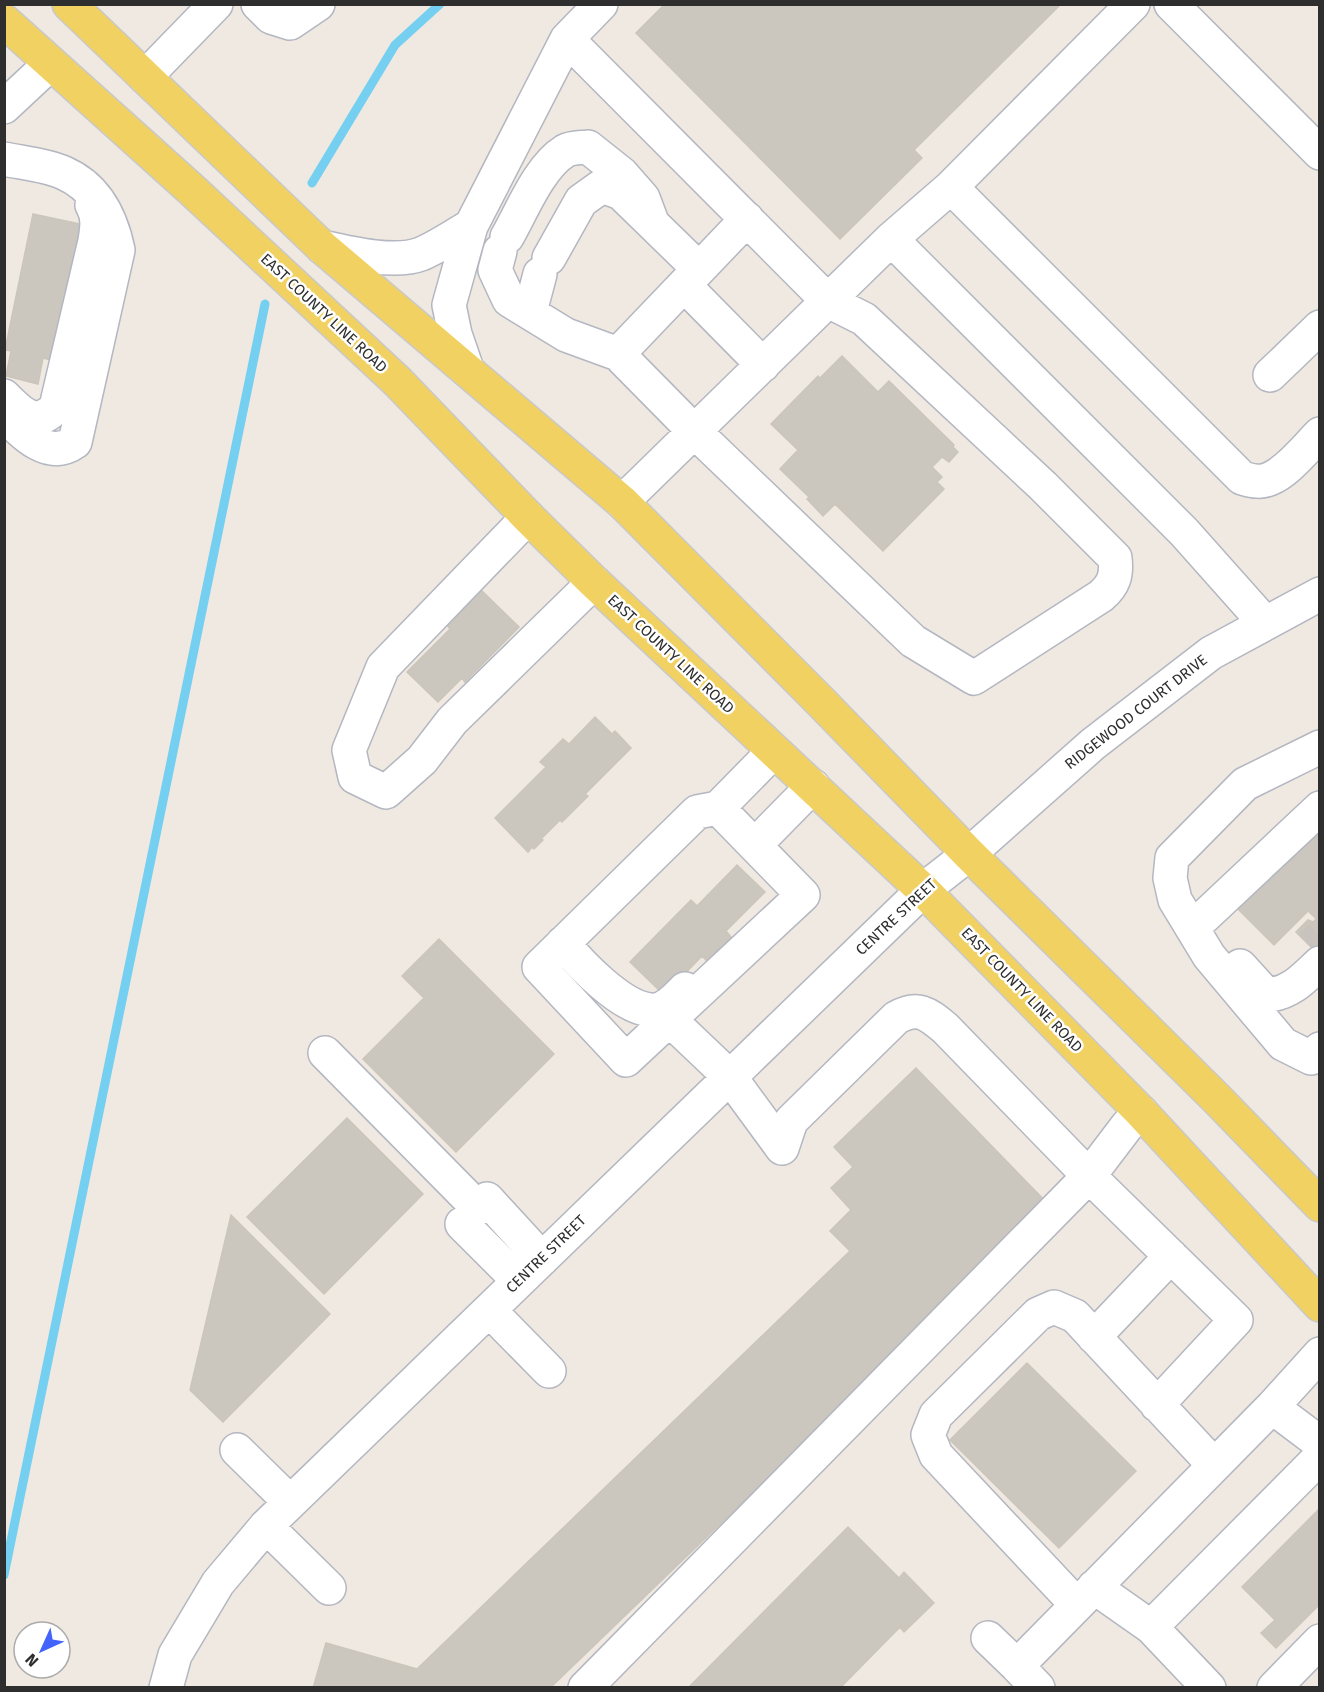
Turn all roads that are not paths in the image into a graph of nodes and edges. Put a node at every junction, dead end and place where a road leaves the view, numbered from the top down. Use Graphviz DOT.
graph roads {
  1 [pos="69,4"];
  2 [pos="216,4"];
  3 [pos="258,4"];
  4 [pos="318,4"];
  5 [pos="601,4"];
  6 [pos="1133,4"];
  7 [pos="1171,4"];
  8 [pos="4,21"];
  9 [pos="567,39"];
  10 [pos="50,64"];
  11 [pos="145,77"];
  12 [pos="4,107"];
  13 [pos="1320,153"];
  14 [pos="4,159"];
  15 [pos="63,172"];
  16 [pos="951,187"];
  17 [pos="747,219"];
  18 [pos="652,222"];
  19 [pos="471,226"];
  20 [pos="891,239"];
  21 [pos="322,248"];
  22 [pos="691,277"];
  23 [pos="828,301"];
  24 [pos="530,312"];
  25 [pos="1320,327"];
  26 [pos="618,354"];
  27 [pos="763,365"];
  28 [pos="466,369"];
  29 [pos="1270,375"];
  30 [pos="4,396"];
  31 [pos="4,414"];
  32 [pos="694,431"];
  33 [pos="1320,435"];
  34 [pos="622,502"];
  35 [pos="528,517"];
  36 [pos="594,582"];
  37 [pos="1315,607"];
  38 [pos="1265,623"];
  39 [pos="1314,749"];
  40 [pos="774,750"];
  41 [pos="813,786"];
  42 [pos="718,808"];
  43 [pos="1320,808"];
  44 [pos="755,845"];
  45 [pos="969,854"];
  46 [pos="923,890"];
  47 [pos="782,916"];
  48 [pos="1204,917"];
  49 [pos="563,943"];
  50 [pos="1315,954"];
  51 [pos="670,1020"];
  52 [pos="1320,1049"];
  53 [pos="325,1053"];
  54 [pos="730,1077"];
  55 [pos="1141,1112"];
  56 [pos="1282,1167"];
  57 [pos="1089,1176"];
  58 [pos="1320,1187"];
  59 [pos="1320,1205"];
  60 [pos="1171,1256"];
  61 [pos="531,1270"];
  62 [pos="1320,1305"];
  63 [pos="489,1310"];
  64 [pos="1094,1337"];
  65 [pos="1320,1354"];
  66 [pos="549,1371"];
  67 [pos="1157,1405"];
  68 [pos="1272,1407"];
  69 [pos="1320,1443"];
  70 [pos="237,1450"];
  71 [pos="1320,1458"];
  72 [pos="1214,1465"];
  73 [pos="290,1502"];
  74 [pos="266,1526"];
  75 [pos="329,1588"];
  76 [pos="1086,1596"];
  77 [pos="1151,1628"];
  78 [pos="988,1638"];
  79 [pos="1320,1641"];
  80 [pos="1027,1677"];
  81 [pos="166,1688"];
  82 [pos="585,1688"];
  83 [pos="1209,1688"];
  84 [pos="1274,1688"];
  1 -- 11 [label="main road"];
  2 -- 11 [label="street"];
  3 -- 4 [label="street"];
  5 -- 9 [label="street"];
  6 -- 16 [label="street"];
  7 -- 13 [label="street"];
  8 -- 10 [label="main road, EAST COUNTY LINE ROAD"];
  9 -- 17 [label="street"];
  9 -- 19 [label="street"];
  10 -- 12 [label="street"];
  10 -- 35 [label="main road, EAST COUNTY LINE ROAD"];
  11 -- 21 [label="main road"];
  14 -- 15 [label="street"];
  15 -- 30 [label="street"];
  15 -- 31 [label="street"];
  16 -- 20 [label="street"];
  16 -- 33 [label="street"];
  17 -- 22 [label="street"];
  17 -- 23 [label="street"];
  18 -- 22 [label="street"];
  18 -- 24 [label="street"];
  18 -- 24 [label="street"];
  19 -- 21 [label="street"];
  19 -- 28 [label="street"];
  20 -- 23 [label="street"];
  20 -- 38 [label="street"];
  21 -- 28 [label="main road"];
  22 -- 26 [label="street"];
  22 -- 27 [label="street"];
  23 -- 27 [label="street"];
  23 -- 32 [label="street"];
  24 -- 26 [label="street"];
  25 -- 29 [label="street"];
  26 -- 32 [label="street"];
  27 -- 32 [label="street"];
  28 -- 34 [label="main road"];
  32 -- 34 [label="street"];
  34 -- 45 [label="main road"];
  35 -- 36 [label="main road, EAST COUNTY LINE ROAD"];
  35 -- 36 [label="street"];
  36 -- 40 [label="main road, EAST COUNTY LINE ROAD"];
  37 -- 38 [label="street, RIDGEWOOD COURT DRIVE"];
  38 -- 45 [label="street, RIDGEWOOD COURT DRIVE"];
  39 -- 48 [label="street"];
  39 -- 52 [label="street"];
  40 -- 41 [label="main road, EAST COUNTY LINE ROAD"];
  40 -- 42 [label="street"];
  41 -- 44 [label="street"];
  41 -- 46 [label="main road, EAST COUNTY LINE ROAD"];
  42 -- 44 [label="street"];
  42 -- 49 [label="street"];
  43 -- 48 [label="street"];
  44 -- 47 [label="street"];
  45 -- 46 [label="street, CENTRE STREET"];
  45 -- 56 [label="main road"];
  46 -- 54 [label="street, CENTRE STREET"];
  46 -- 55 [label="main road, EAST COUNTY LINE ROAD"];
  47 -- 49 [label="street"];
  47 -- 51 [label="street"];
  48 -- 50 [label="street"];
  49 -- 51 [label="street"];
  51 -- 54 [label="street"];
  53 -- 61 [label="street"];
  54 -- 57 [label="street"];
  54 -- 61 [label="street, CENTRE STREET"];
  55 -- 57 [label="street"];
  55 -- 62 [label="main road, EAST COUNTY LINE ROAD"];
  56 -- 58 [label="street"];
  56 -- 59 [label="main road"];
  57 -- 60 [label="street"];
  57 -- 82 [label="street"];
  60 -- 64 [label="street"];
  60 -- 67 [label="street"];
  61 -- 63 [label="street, CENTRE STREET"];
  63 -- 66 [label="street"];
  63 -- 73 [label="street, CENTRE STREET"];
  64 -- 67 [label="street"];
  64 -- 76 [label="street"];
  65 -- 68 [label="street"];
  67 -- 72 [label="street"];
  68 -- 69 [label="street"];
  68 -- 72 [label="street"];
  70 -- 73 [label="street"];
  71 -- 77 [label="street"];
  72 -- 76 [label="street"];
  73 -- 74 [label="street, CENTRE STREET"];
  74 -- 75 [label="street"];
  74 -- 81 [label="street, CENTRE STREET"];
  76 -- 77 [label="street"];
  76 -- 80 [label="street"];
  77 -- 83 [label="street"];
  78 -- 80 [label="street"];
  79 -- 84 [label="street"];
}
